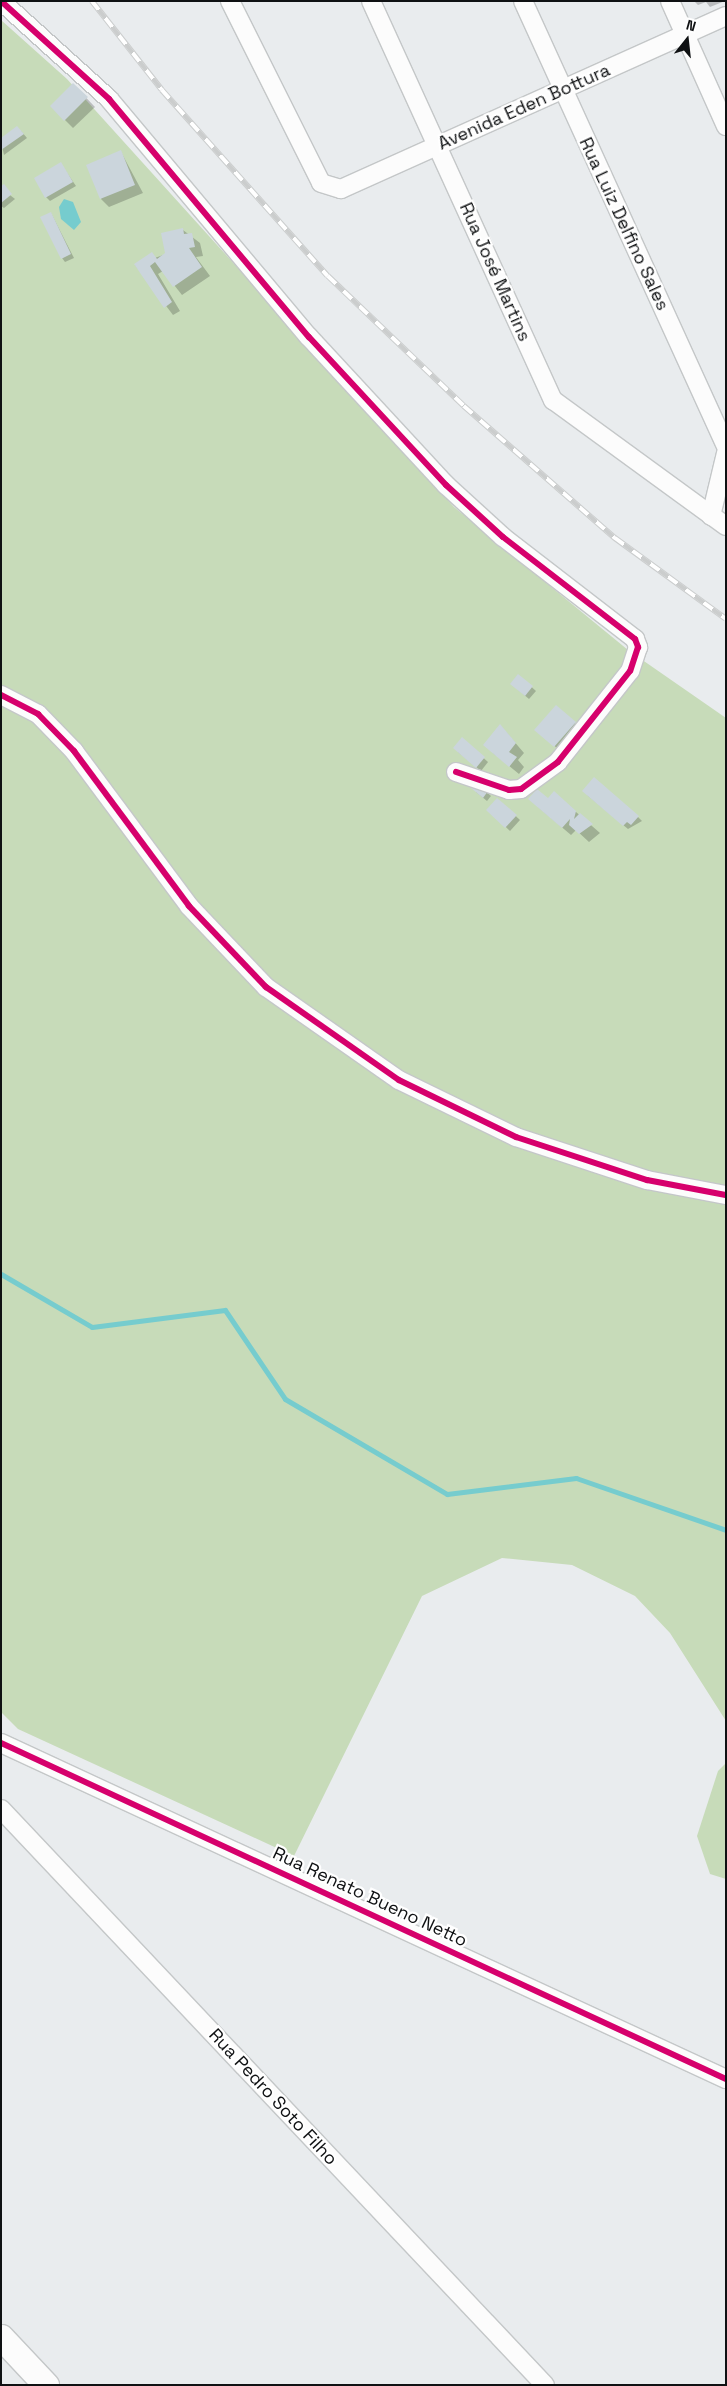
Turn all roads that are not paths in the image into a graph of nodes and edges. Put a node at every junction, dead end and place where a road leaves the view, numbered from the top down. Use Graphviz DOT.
graph roads {
  1 [pos="1,1"];
  2 [pos="230,1"];
  3 [pos="371,1"];
  4 [pos="522,1"];
  5 [pos="670,1"];
  6 [pos="726,16"];
  7 [pos="685,35"];
  8 [pos="563,89"];
  9 [pos="726,126"];
  10 [pos="437,146"];
  11 [pos="726,446"];
  12 [pos="726,452"];
  13 [pos="719,521"];
  14 [pos="1,696"];
  15 [pos="456,772"];
  16 [pos="726,1195"];
  17 [pos="1,1743"];
  18 [pos="1,1809"];
  19 [pos="726,2079"];
  20 [pos="1,2337"];
  21 [pos="46,2385"];
  22 [pos="545,2385"];
  1 -- 15 [label="street"];
  2 -- 10 [label="street, Avenida Eden Bottura"];
  3 -- 10 [label="street, Rua José Martins"];
  4 -- 8 [label="street, Rua Luiz Delfino Sales"];
  5 -- 7 [label="street"];
  6 -- 7 [label="street, Avenida Eden Bottura"];
  7 -- 8 [label="street, Avenida Eden Bottura"];
  7 -- 9 [label="street"];
  8 -- 10 [label="street, Avenida Eden Bottura"];
  8 -- 11 [label="street, Rua Luiz Delfino Sales"];
  10 -- 13 [label="street, Rua José Martins"];
  12 -- 13 [label="street"];
  14 -- 16 [label="street"];
  17 -- 19 [label="street, Rua Renato Bueno Netto"];
  18 -- 22 [label="street, Rua Pedro Soto Filho"];
  20 -- 21 [label="main road"];
}
